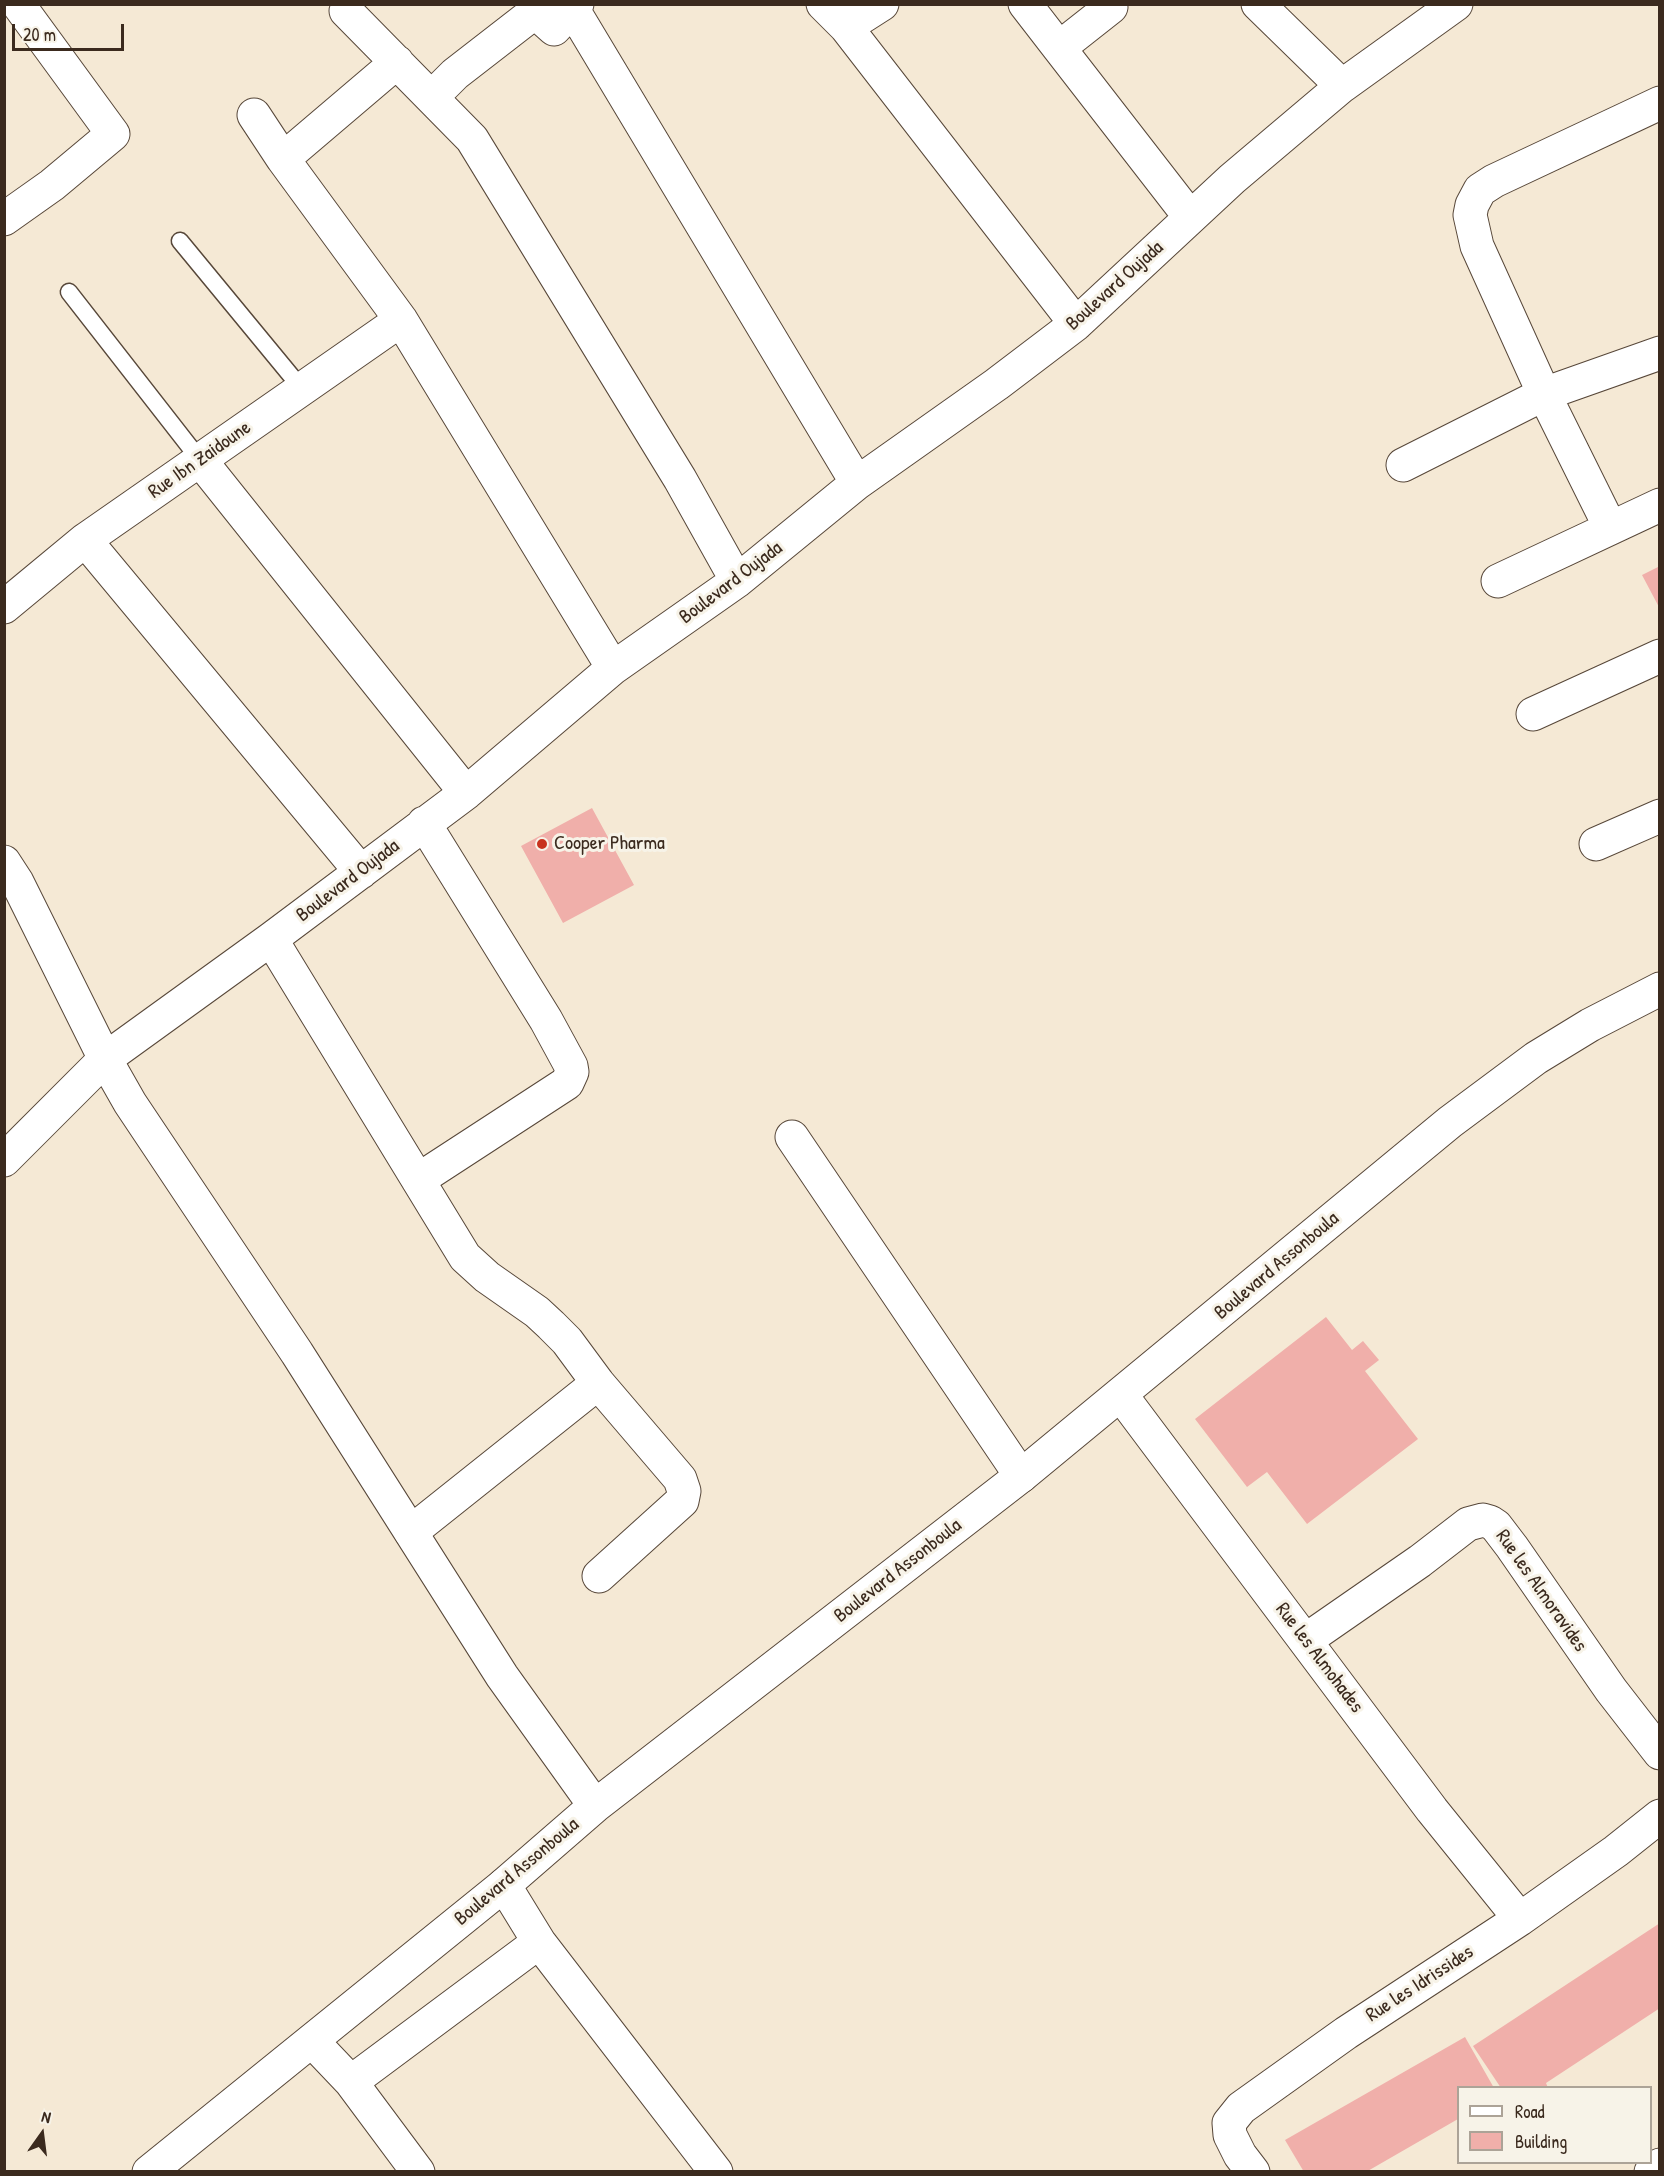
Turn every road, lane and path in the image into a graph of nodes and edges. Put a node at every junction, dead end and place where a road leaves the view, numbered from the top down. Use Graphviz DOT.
graph roads {
  1 [pos="18,4"];
  2 [pos="823,4"];
  3 [pos="882,4"];
  4 [pos="1025,4"];
  5 [pos="1258,4"];
  6 [pos="1456,4"];
  7 [pos="575,6"];
  8 [pos="1111,7"];
  9 [pos="346,11"];
  10 [pos="846,27"];
  11 [pos="1059,48"];
  12 [pos="397,62"];
  13 [pos="1342,86"];
  14 [pos="432,97"];
  15 [pos="1659,103"];
  16 [pos="254,115"];
  17 [pos="283,159"];
  18 [pos="1190,217"];
  19 [pos="4,219"];
  20 [pos="180,241"];
  21 [pos="69,292"];
  22 [pos="401,320"];
  23 [pos="1076,324"];
  24 [pos="1659,353"];
  25 [pos="302,389"];
  26 [pos="1544,394"];
  27 [pos="200,460"];
  28 [pos="1403,465"];
  29 [pos="857,483"];
  30 [pos="1659,505"];
  31 [pos="1610,527"];
  32 [pos="85,540"];
  33 [pos="737,581"];
  34 [pos="1498,581"];
  35 [pos="4,607"];
  36 [pos="1659,656"];
  37 [pos="613,668"];
  38 [pos="1533,714"];
  39 [pos="466,793"];
  40 [pos="1659,816"];
  41 [pos="424,823"];
  42 [pos="1596,844"];
  43 [pos="362,872"];
  44 [pos="9,879"];
  45 [pos="271,939"];
  46 [pos="1659,988"];
  47 [pos="105,1059"];
  48 [pos="792,1137"];
  49 [pos="4,1160"];
  50 [pos="418,1180"];
  51 [pos="598,1383"];
  52 [pos="1121,1395"];
  53 [pos="1021,1476"];
  54 [pos="411,1532"];
  55 [pos="599,1576"];
  56 [pos="1306,1640"];
  57 [pos="1659,1753"];
  58 [pos="595,1806"];
  59 [pos="1659,1816"];
  60 [pos="504,1885"];
  61 [pos="1520,1919"];
  62 [pos="539,1942"];
  63 [pos="312,2041"];
  64 [pos="351,2082"];
  65 [pos="1659,2165"];
  66 [pos="149,2172"];
  67 [pos="418,2172"];
  68 [pos="716,2172"];
  69 [pos="1253,2172"];
  70 [pos="1651,2172"];
  1 -- 19 [label="street"];
  2 -- 10 [label="street"];
  3 -- 10 [label="street"];
  4 -- 11 [label="street"];
  5 -- 13 [label="street"];
  6 -- 13 [label="street, Boulevard Oujada"];
  7 -- 14 [label="street"];
  7 -- 29 [label="street"];
  8 -- 11 [label="street"];
  9 -- 12 [label="street"];
  10 -- 23 [label="street"];
  11 -- 18 [label="street"];
  12 -- 14 [label="street"];
  12 -- 17 [label="street"];
  13 -- 18 [label="street, Boulevard Oujada"];
  14 -- 33 [label="street"];
  15 -- 26 [label="street"];
  16 -- 17 [label="street"];
  17 -- 22 [label="street"];
  18 -- 23 [label="street, Boulevard Oujada"];
  20 -- 25 [label="lane"];
  21 -- 27 [label="lane"];
  22 -- 25 [label="street, Rue Ibn Zaidoune"];
  22 -- 37 [label="street"];
  23 -- 29 [label="street, Boulevard Oujada"];
  24 -- 26 [label="street"];
  25 -- 27 [label="street, Rue Ibn Zaidoune"];
  26 -- 28 [label="street"];
  26 -- 31 [label="street"];
  27 -- 32 [label="street, Rue Ibn Zaidoune"];
  27 -- 39 [label="street"];
  29 -- 33 [label="street, Boulevard Oujada"];
  30 -- 31 [label="street"];
  31 -- 34 [label="street"];
  32 -- 35 [label="street, Rue Ibn Zaidoune"];
  32 -- 43 [label="street"];
  33 -- 37 [label="street, Boulevard Oujada"];
  36 -- 38 [label="street"];
  37 -- 39 [label="street, Boulevard Oujada"];
  39 -- 41 [label="street, Boulevard Oujada"];
  40 -- 42 [label="street"];
  41 -- 43 [label="street, Boulevard Oujada"];
  41 -- 50 [label="street"];
  43 -- 45 [label="street, Boulevard Oujada"];
  44 -- 47 [label="street"];
  45 -- 47 [label="street, Boulevard Oujada"];
  45 -- 50 [label="street"];
  46 -- 52 [label="street, Boulevard Assonboula"];
  47 -- 49 [label="street, Boulevard Oujada"];
  47 -- 54 [label="street"];
  48 -- 53 [label="street"];
  50 -- 51 [label="street"];
  51 -- 54 [label="street"];
  51 -- 55 [label="street"];
  52 -- 53 [label="street, Boulevard Assonboula"];
  52 -- 56 [label="street, Rue les Almohades"];
  53 -- 58 [label="street, Boulevard Assonboula"];
  54 -- 58 [label="street"];
  56 -- 57 [label="street, Rue les Almoravides"];
  56 -- 61 [label="street, Rue les Almohades"];
  58 -- 60 [label="street, Boulevard Assonboula"];
  59 -- 61 [label="street, Rue les Idrissides"];
  60 -- 62 [label="street"];
  60 -- 63 [label="street, Boulevard Assonboula"];
  61 -- 69 [label="street, Rue les Idrissides"];
  62 -- 64 [label="street"];
  62 -- 68 [label="street"];
  63 -- 64 [label="street"];
  63 -- 66 [label="street, Boulevard Assonboula"];
  64 -- 67 [label="street"];
  65 -- 70 [label="street"];
}
